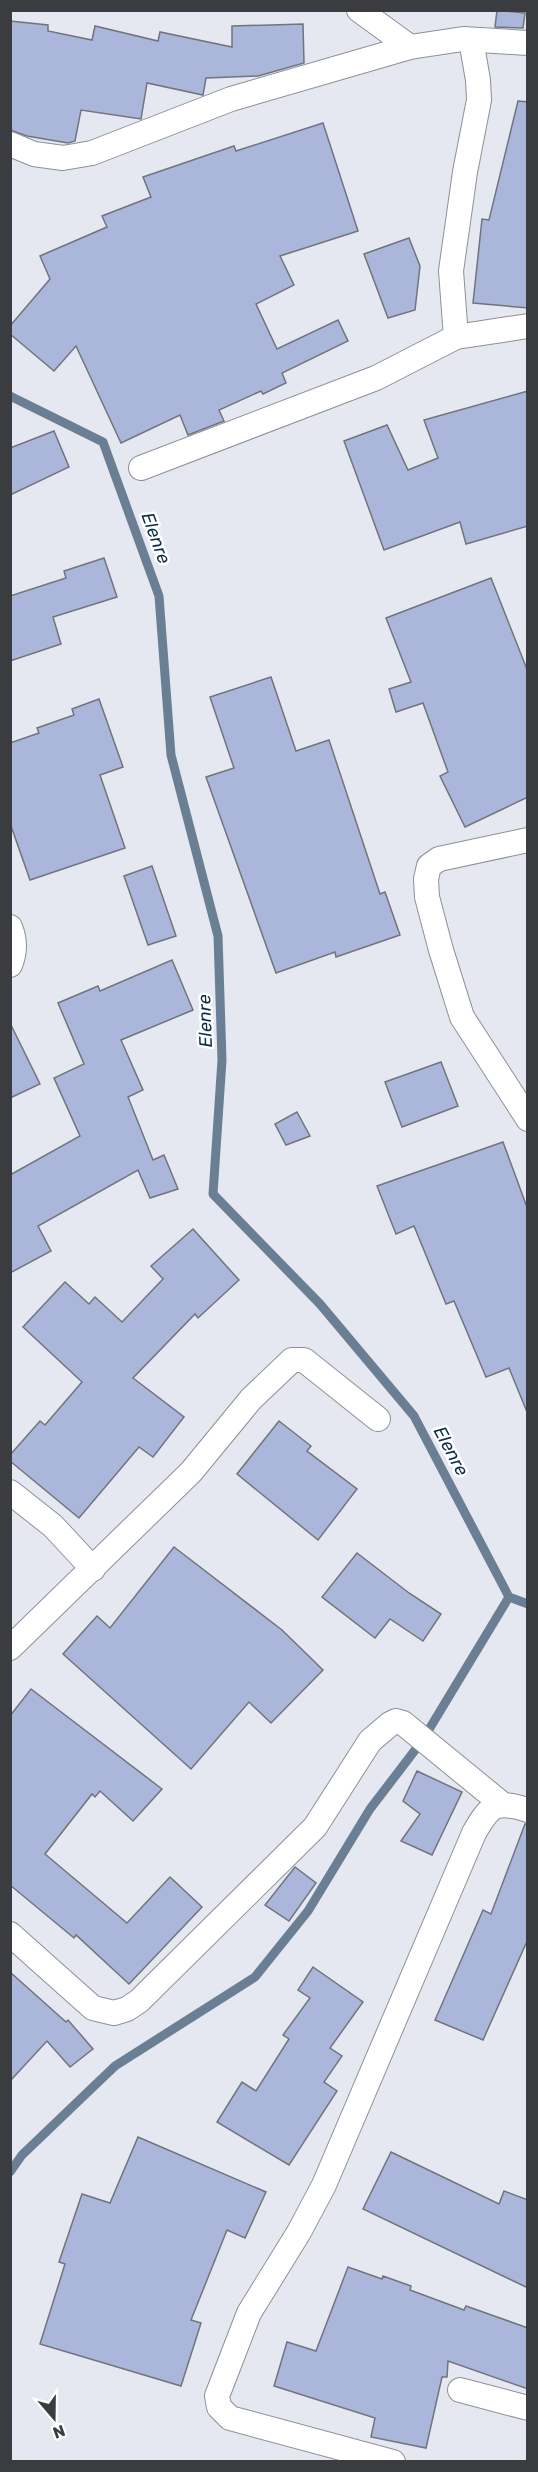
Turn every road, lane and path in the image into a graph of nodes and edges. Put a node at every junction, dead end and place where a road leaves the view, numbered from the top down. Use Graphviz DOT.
graph roads {
  1 [pos="359,10"];
  2 [pos="471,40"];
  3 [pos="528,44"];
  4 [pos="410,47"];
  5 [pos="10,144"];
  6 [pos="528,326"];
  7 [pos="456,337"];
  8 [pos="141,468"];
  9 [pos="528,840"];
  10 [pos="10,927"];
  11 [pos="10,965"];
  12 [pos="528,1119"];
  13 [pos="378,1419"];
  14 [pos="10,1492"];
  15 [pos="93,1569"];
  16 [pos="10,1648"];
  17 [pos="502,1804"];
  18 [pos="528,1810"];
  19 [pos="10,1934"];
  20 [pos="460,2391"];
  21 [pos="528,2408"];
  22 [pos="393,2462"];
  1 -- 4 [label="street"];
  2 -- 3 [label="street"];
  2 -- 4 [label="street"];
  2 -- 7 [label="street"];
  4 -- 5 [label="street"];
  6 -- 7 [label="street"];
  7 -- 8 [label="street"];
  9 -- 12 [label="street"];
  10 -- 11 [label="street"];
  13 -- 15 [label="street"];
  14 -- 15 [label="street"];
  15 -- 16 [label="street"];
  17 -- 18 [label="street"];
  17 -- 19 [label="street"];
  17 -- 22 [label="street"];
  20 -- 21 [label="street"];
}
